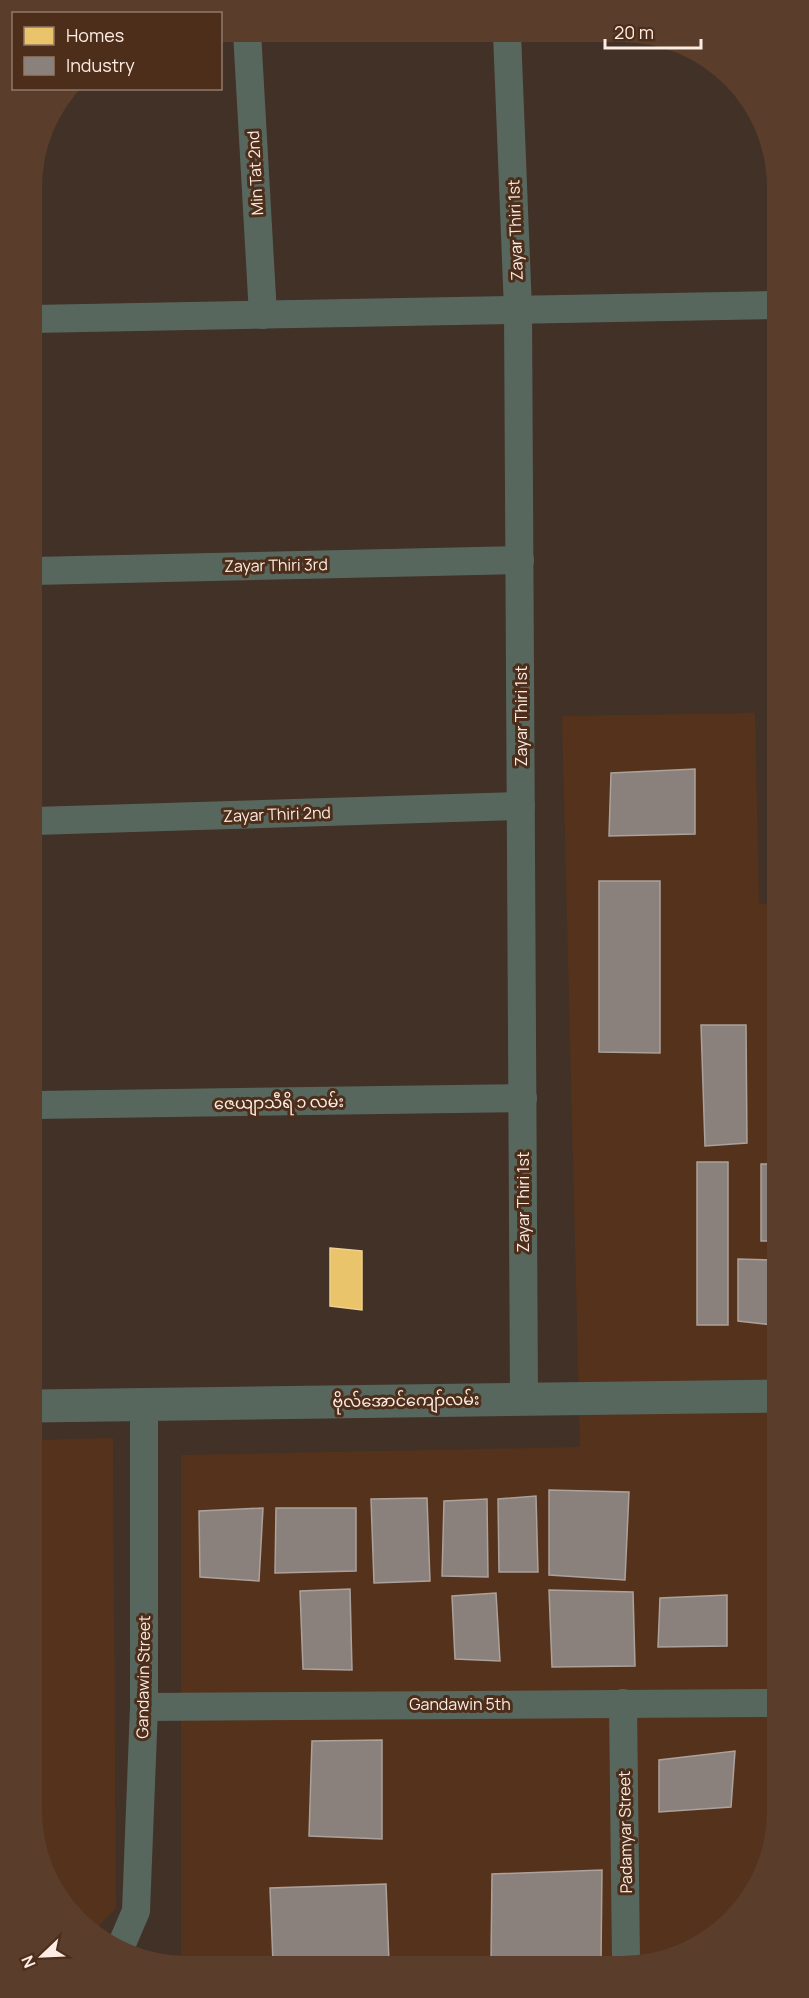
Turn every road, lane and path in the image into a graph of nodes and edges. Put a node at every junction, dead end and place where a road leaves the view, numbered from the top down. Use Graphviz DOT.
graph roads {
  1 [pos="249,42"];
  2 [pos="507,42"];
  3 [pos="767,305"];
  4 [pos="519,310"];
  5 [pos="263,315"];
  6 [pos="42,319"];
  7 [pos="520,560"];
  8 [pos="42,571"];
  9 [pos="521,806"];
  10 [pos="42,821"];
  11 [pos="523,1098"];
  12 [pos="42,1106"];
  13 [pos="767,1396"];
  14 [pos="524,1398"];
  15 [pos="42,1406"];
  16 [pos="144,1406"];
  17 [pos="623,1703"];
  18 [pos="767,1703"];
  19 [pos="144,1707"];
  20 [pos="123,1941"];
  21 [pos="626,1956"];
  1 -- 5 [label="street, Min Tat 2nd"];
  2 -- 4 [label="street, Zayar Thiri 1st"];
  3 -- 4 [label="street"];
  4 -- 5 [label="street"];
  4 -- 7 [label="street, Zayar Thiri 1st"];
  5 -- 6 [label="street"];
  7 -- 8 [label="street, Zayar Thiri 3rd"];
  7 -- 9 [label="street, Zayar Thiri 1st"];
  9 -- 10 [label="street, Zayar Thiri 2nd"];
  9 -- 11 [label="street, Zayar Thiri 1st"];
  11 -- 12 [label="street, ဇေယျာသီရိ ၁ လမ်း"];
  11 -- 14 [label="street, Zayar Thiri 1st"];
  13 -- 14 [label="street, ဗိုလ်အောင်ကျော်လမ်း"];
  14 -- 16 [label="street, ဗိုလ်အောင်ကျော်လမ်း"];
  15 -- 16 [label="street, ဗိုလ်အောင်ကျော်လမ်း"];
  16 -- 19 [label="street, Gandawin Street"];
  17 -- 18 [label="street, Gandawin 5th"];
  17 -- 19 [label="street, Gandawin 5th"];
  17 -- 21 [label="street, Padamyar Street"];
  19 -- 20 [label="street, Gandawin Street"];
}
